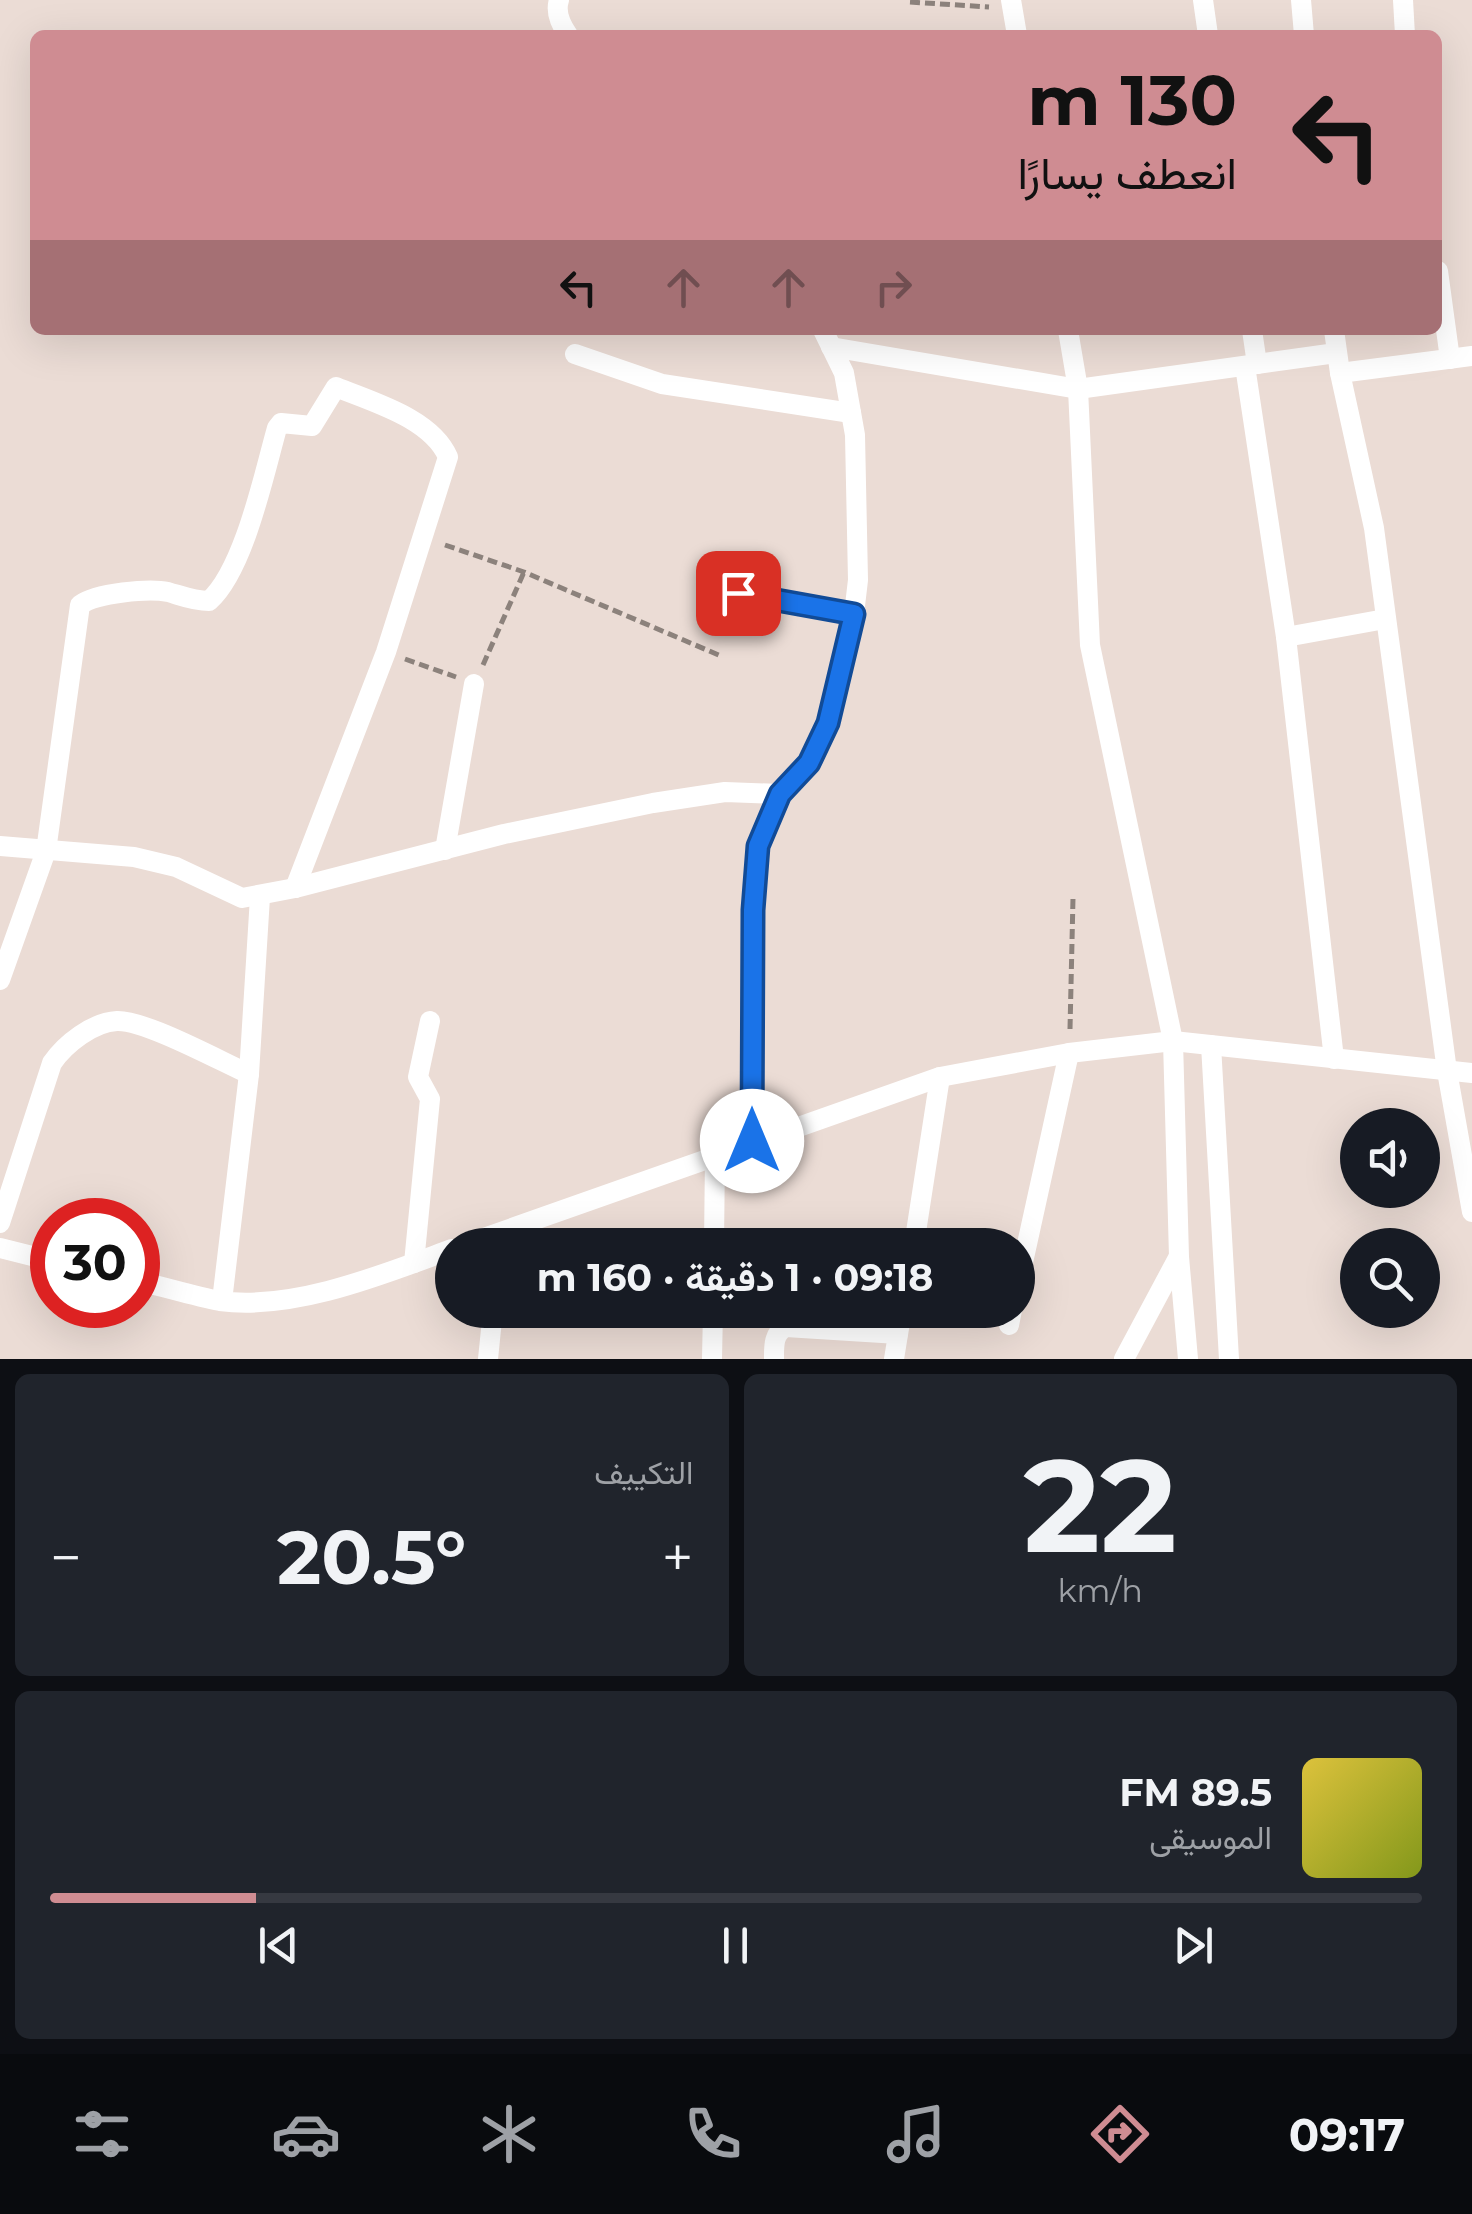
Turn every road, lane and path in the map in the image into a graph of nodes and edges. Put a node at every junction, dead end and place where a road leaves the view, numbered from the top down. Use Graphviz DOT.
graph roads {
  1 [pos="1203,0"];
  2 [pos="1300,0"];
  3 [pos="1403,0"];
  4 [pos="556,2"];
  5 [pos="910,2"];
  6 [pos="1012,4"];
  7 [pos="566,30"];
  8 [pos="1016,30"];
  9 [pos="1207,30"];
  10 [pos="1303,30"];
  11 [pos="1405,30"];
  12 [pos="1442,300"];
  13 [pos="1069,335"];
  14 [pos="1252,335"];
  15 [pos="1335,335"];
  16 [pos="827,338"];
  17 [pos="575,354"];
  18 [pos="1472,356"];
  19 [pos="1450,359"];
  20 [pos="1338,363"];
  21 [pos="1251,365"];
  22 [pos="1078,389"];
  23 [pos="850,413"];
  24 [pos="424,537"];
  25 [pos="524,572"];
  26 [pos="738,593"];
  27 [pos="854,614"];
  28 [pos="1385,619"];
  29 [pos="1286,637"];
  30 [pos="386,652"];
  31 [pos="721,656"];
  32 [pos="474,684"];
  33 [pos="780,794"];
  34 [pos="0,846"];
  35 [pos="445,850"];
  36 [pos="46,851"];
  37 [pos="295,888"];
  38 [pos="260,896"];
  39 [pos="1073,898"];
  40 [pos="0,980"];
  41 [pos="430,1020"];
  42 [pos="1173,1040"];
  43 [pos="1210,1045"];
  44 [pos="1069,1053"];
  45 [pos="1334,1059"];
  46 [pos="1446,1071"];
  47 [pos="1472,1073"];
  48 [pos="249,1074"];
  49 [pos="940,1077"];
  50 [pos="752,1141"];
  51 [pos="715,1154"];
  52 [pos="1472,1212"];
  53 [pos="0,1224"];
  54 [pos="526,1228"];
  55 [pos="714,1228"];
  56 [pos="917,1228"];
  57 [pos="1031,1228"];
  58 [pos="0,1248"];
  59 [pos="435,1255"];
  60 [pos="30,1256"];
  61 [pos="1178,1257"];
  62 [pos="414,1263"];
  63 [pos="160,1286"];
  64 [pos="222,1301"];
  65 [pos="491,1328"];
  66 [pos="713,1328"];
  67 [pos="899,1328"];
  68 [pos="898,1334"];
  69 [pos="488,1359"];
  70 [pos="712,1359"];
  71 [pos="774,1359"];
  72 [pos="894,1359"];
  73 [pos="1124,1359"];
  74 [pos="1188,1359"];
  75 [pos="1229,1359"];
  1 -- 9 [label="street"];
  2 -- 10 [label="street"];
  3 -- 11 [label="street"];
  4 -- 7 [label="street"];
  5 -- 6 [label="path"];
  6 -- 8 [label="street"];
  12 -- 19 [label="street"];
  13 -- 22 [label="street"];
  14 -- 21 [label="street"];
  15 -- 20 [label="street"];
  16 -- 22 [label="street"];
  16 -- 23 [label="street"];
  17 -- 23 [label="street"];
  18 -- 19 [label="street"];
  19 -- 20 [label="street"];
  20 -- 21 [label="street"];
  20 -- 28 [label="street"];
  21 -- 22 [label="street"];
  21 -- 29 [label="street"];
  22 -- 42 [label="street"];
  23 -- 27 [label="street"];
  24 -- 25 [label="path"];
  24 -- 30 [label="street"];
  24 -- 36 [label="street"];
  25 -- 31 [label="path"];
  25 -- 32 [label="path"];
  26 -- 27 [label="street"];
  27 -- 33 [label="street"];
  28 -- 29 [label="street"];
  28 -- 46 [label="street"];
  29 -- 45 [label="street"];
  30 -- 32 [label="path"];
  30 -- 37 [label="street"];
  32 -- 35 [label="street"];
  33 -- 35 [label="street"];
  33 -- 50 [label="street"];
  34 -- 36 [label="street"];
  35 -- 37 [label="street"];
  36 -- 38 [label="street"];
  36 -- 40 [label="street"];
  37 -- 38 [label="street"];
  38 -- 48 [label="street"];
  39 -- 44 [label="path"];
  41 -- 62 [label="street"];
  42 -- 43 [label="street"];
  42 -- 44 [label="street"];
  42 -- 61 [label="street"];
  43 -- 45 [label="street"];
  43 -- 75 [label="street"];
  44 -- 49 [label="street"];
  44 -- 57 [label="street"];
  45 -- 46 [label="street"];
  46 -- 47 [label="street"];
  46 -- 52 [label="street"];
  48 -- 53 [label="street"];
  48 -- 64 [label="street"];
  49 -- 50 [label="street"];
  49 -- 56 [label="street"];
  50 -- 51 [label="street"];
  51 -- 54 [label="street"];
  51 -- 55 [label="street"];
  58 -- 60 [label="street"];
  59 -- 62 [label="street"];
  61 -- 73 [label="street"];
  61 -- 74 [label="street"];
  62 -- 64 [label="street"];
  63 -- 64 [label="street"];
  65 -- 69 [label="street"];
  66 -- 70 [label="street"];
  67 -- 68 [label="street"];
  68 -- 71 [label="street"];
  68 -- 72 [label="street"];
}
